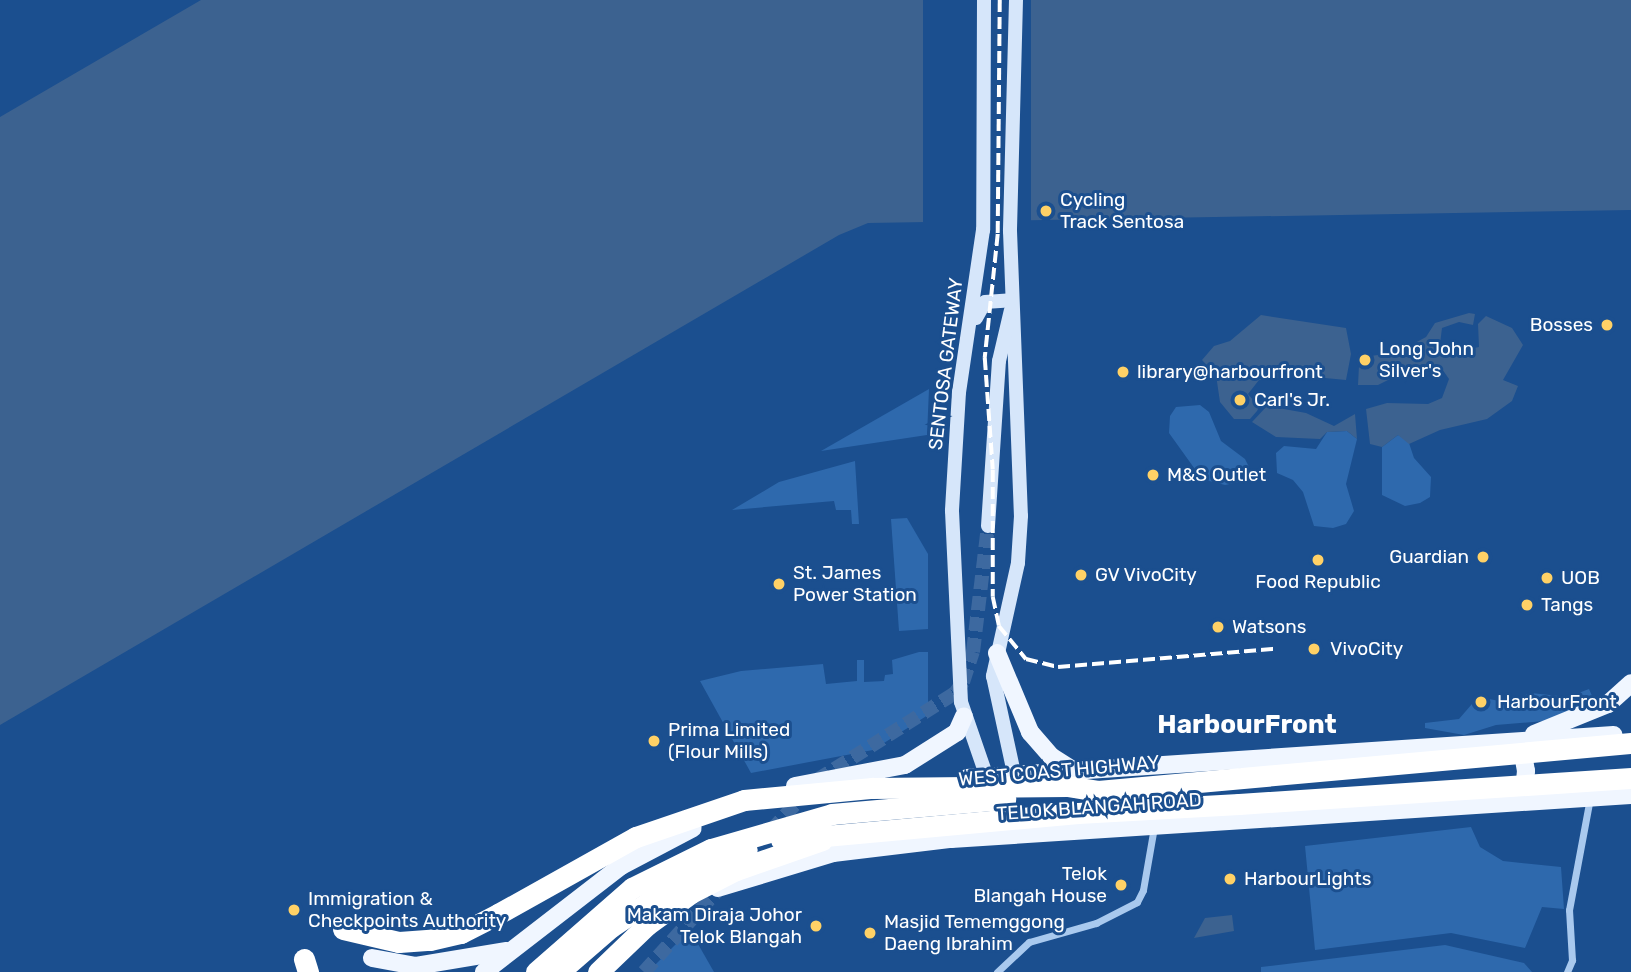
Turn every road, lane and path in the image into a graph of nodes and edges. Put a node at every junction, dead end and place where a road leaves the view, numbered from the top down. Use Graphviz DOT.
graph roads {
  1 [pos="984,0"];
  2 [pos="1016,0"];
  3 [pos="1011,305"];
  4 [pos="969,339"];
  5 [pos="988,526"];
  6 [pos="997,653"];
  7 [pos="1631,682"];
  8 [pos="964,716"];
  9 [pos="1631,735"];
  10 [pos="1515,739"];
  11 [pos="1631,743"];
  12 [pos="1074,771"];
  13 [pos="1016,774"];
  14 [pos="987,777"];
  15 [pos="1631,778"];
  16 [pos="1098,791"];
  17 [pos="1631,795"];
  18 [pos="1590,796"];
  19 [pos="1508,800"];
  20 [pos="1005,807"];
  21 [pos="746,810"];
  22 [pos="1154,823"];
  23 [pos="1056,831"];
  24 [pos="837,834"];
  25 [pos="951,839"];
  26 [pos="343,929"];
  27 [pos="510,951"];
  28 [pos="372,958"];
  29 [pos="484,972"];
  30 [pos="536,972"];
  31 [pos="559,972"];
  32 [pos="598,972"];
  33 [pos="605,972"];
  34 [pos="997,972"];
  35 [pos="1566,972"];
  1 -- 4 [label="main road, SENTOSA GATEWAY"];
  2 -- 3 [label="main road"];
  3 -- 4 [label="main road"];
  3 -- 5 [label="main road"];
  3 -- 6 [label="main road"];
  4 -- 8 [label="main road, SENTOSA GATEWAY"];
  6 -- 12 [label="main road"];
  6 -- 13 [label="main road"];
  7 -- 10 [label="main road"];
  8 -- 14 [label="main road, SENTOSA GATEWAY"];
  8 -- 21 [label="main road"];
  9 -- 10 [label="main road, TELOK BLANGAH ROAD"];
  10 -- 12 [label="main road, TELOK BLANGAH ROAD"];
  10 -- 19 [label="main road"];
  11 -- 16 [label="highway, WEST COAST HIGHWAY, bridge"];
  12 -- 13 [label="main road, TELOK BLANGAH ROAD"];
  13 -- 14 [label="main road, TELOK BLANGAH ROAD"];
  13 -- 20 [label="main road"];
  14 -- 20 [label="main road, SENTOSA GATEWAY"];
  14 -- 21 [label="main road, TELOK BLANGAH ROAD"];
  15 -- 24 [label="highway, bridge"];
  16 -- 26 [label="highway, bridge"];
  16 -- 30 [label="highway, WEST COAST HIGHWAY, bridge"];
  17 -- 18 [label="main road, TELOK BLANGAH ROAD"];
  18 -- 19 [label="main road, TELOK BLANGAH ROAD"];
  18 -- 35 [label="street"];
  19 -- 22 [label="main road, TELOK BLANGAH ROAD"];
  20 -- 23 [label="main road"];
  20 -- 25 [label="main road"];
  21 -- 27 [label="main road, TELOK BLANGAH ROAD"];
  22 -- 23 [label="main road, TELOK BLANGAH ROAD"];
  22 -- 34 [label="street"];
  23 -- 25 [label="main road, TELOK BLANGAH ROAD"];
  24 -- 31 [label="highway, bridge"];
  24 -- 32 [label="highway, bridge"];
  25 -- 33 [label="main road, TELOK BLANGAH ROAD"];
  27 -- 28 [label="main road"];
  27 -- 29 [label="main road, TELOK BLANGAH ROAD"];
}
